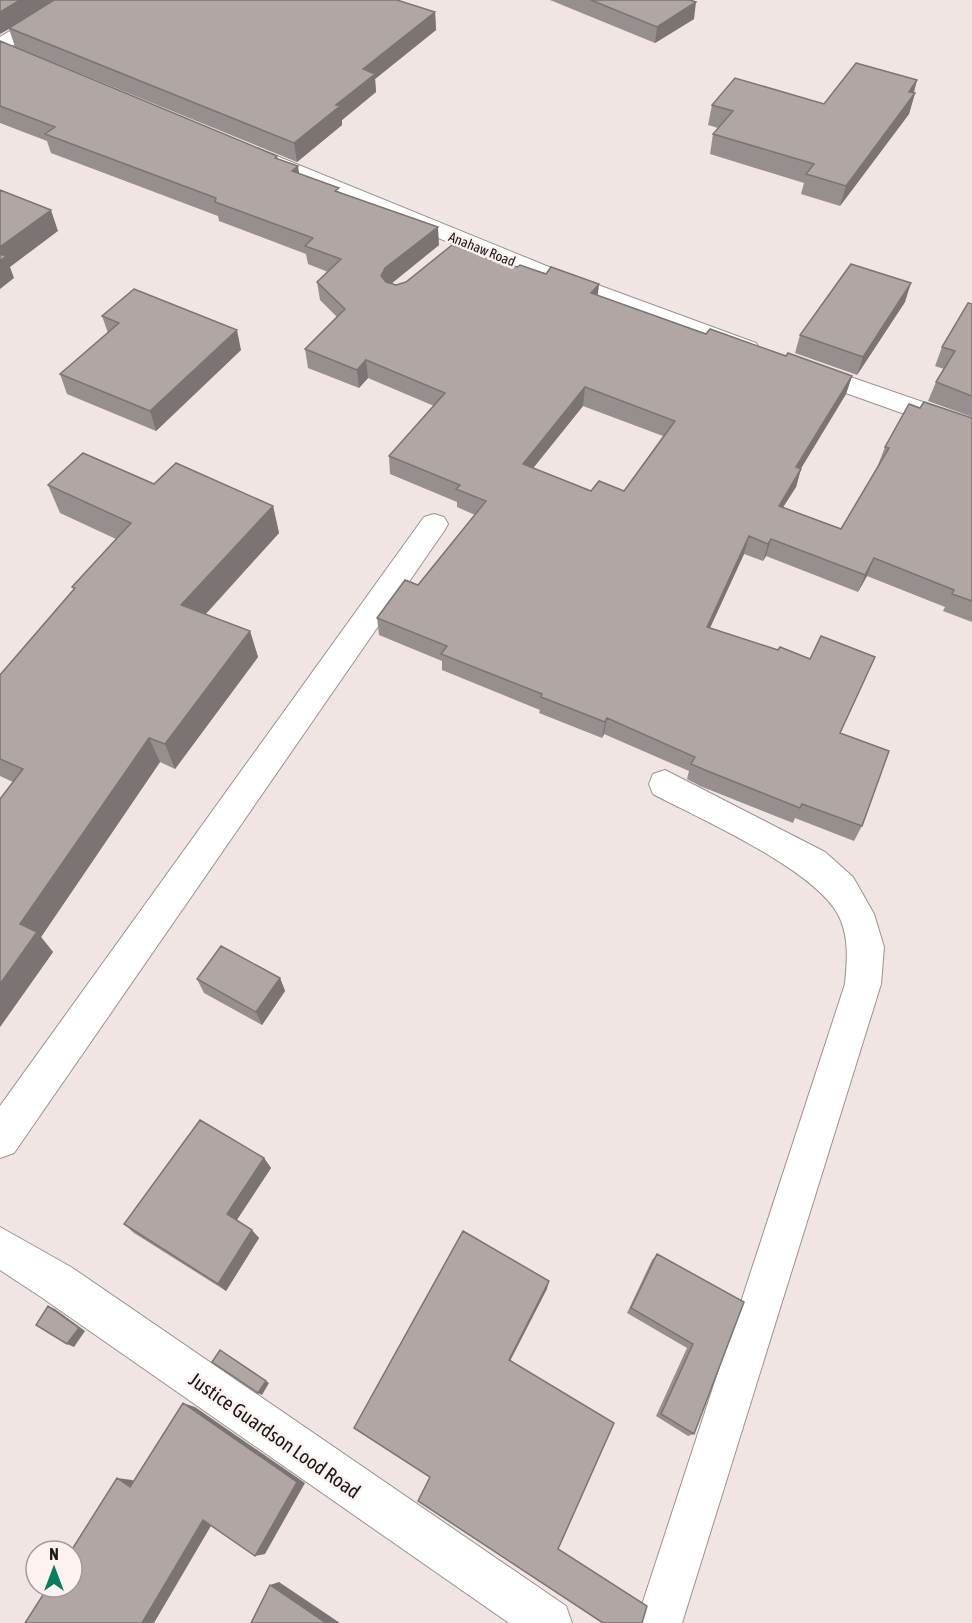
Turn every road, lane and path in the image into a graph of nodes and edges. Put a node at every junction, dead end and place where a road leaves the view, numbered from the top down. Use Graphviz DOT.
graph roads {
  1 [pos="75,0"];
  2 [pos="0,47"];
  3 [pos="22,58"];
  4 [pos="231,145"];
  5 [pos="972,429"];
  6 [pos="434,524"];
  7 [pos="665,784"];
  8 [pos="0,1139"];
  9 [pos="0,1247"];
  10 [pos="549,1623"];
  11 [pos="659,1623"];
  1 -- 2 [label="street"];
  2 -- 3 [label="street"];
  4 -- 5 [label="street, Anahaw Road"];
  6 -- 8 [label="street"];
  7 -- 11 [label="street"];
  9 -- 10 [label="street, Justice Guardson Lood Road"];
}
